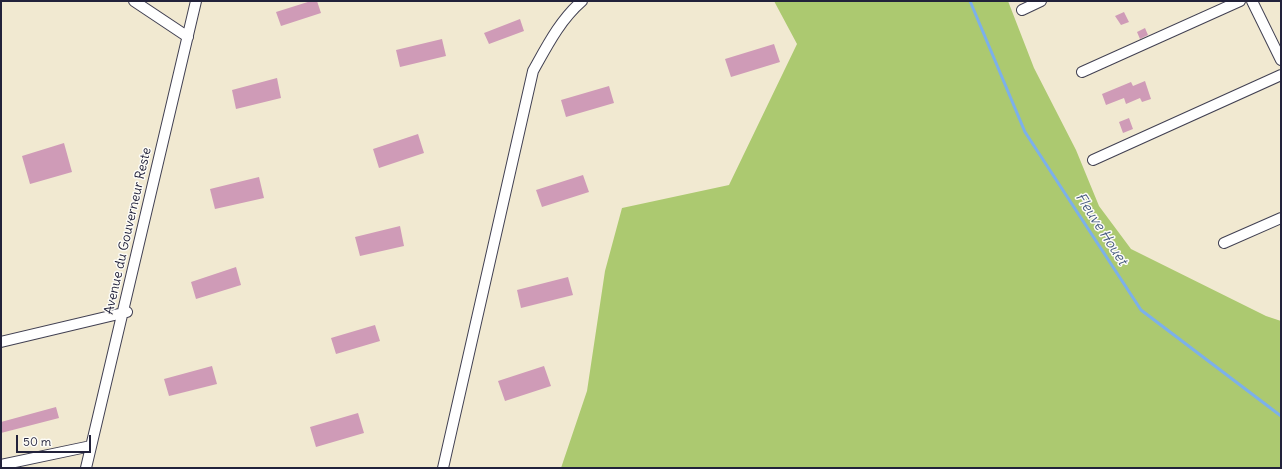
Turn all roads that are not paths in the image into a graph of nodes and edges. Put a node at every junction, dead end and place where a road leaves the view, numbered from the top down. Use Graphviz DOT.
graph roads {
  1 [pos="134,1"];
  2 [pos="196,1"];
  3 [pos="582,1"];
  4 [pos="1041,1"];
  5 [pos="1240,1"];
  6 [pos="1252,1"];
  7 [pos="1022,10"];
  8 [pos="188,37"];
  9 [pos="1281,60"];
  10 [pos="1082,72"];
  11 [pos="1281,75"];
  12 [pos="1093,160"];
  13 [pos="1281,218"];
  14 [pos="1224,243"];
  15 [pos="128,312"];
  16 [pos="1,342"];
  17 [pos="91,446"];
  18 [pos="1,465"];
  19 [pos="86,468"];
  20 [pos="443,468"];
  1 -- 8 [label="street"];
  2 -- 8 [label="street, Avenue du Gouverneur Reste"];
  3 -- 20 [label="street"];
  4 -- 7 [label="street"];
  5 -- 10 [label="street"];
  6 -- 9 [label="street"];
  8 -- 17 [label="street, Avenue du Gouverneur Reste"];
  11 -- 12 [label="street"];
  13 -- 14 [label="street"];
  15 -- 16 [label="street"];
  17 -- 18 [label="street"];
  17 -- 19 [label="street, Avenue du Gouverneur Reste"];
}
